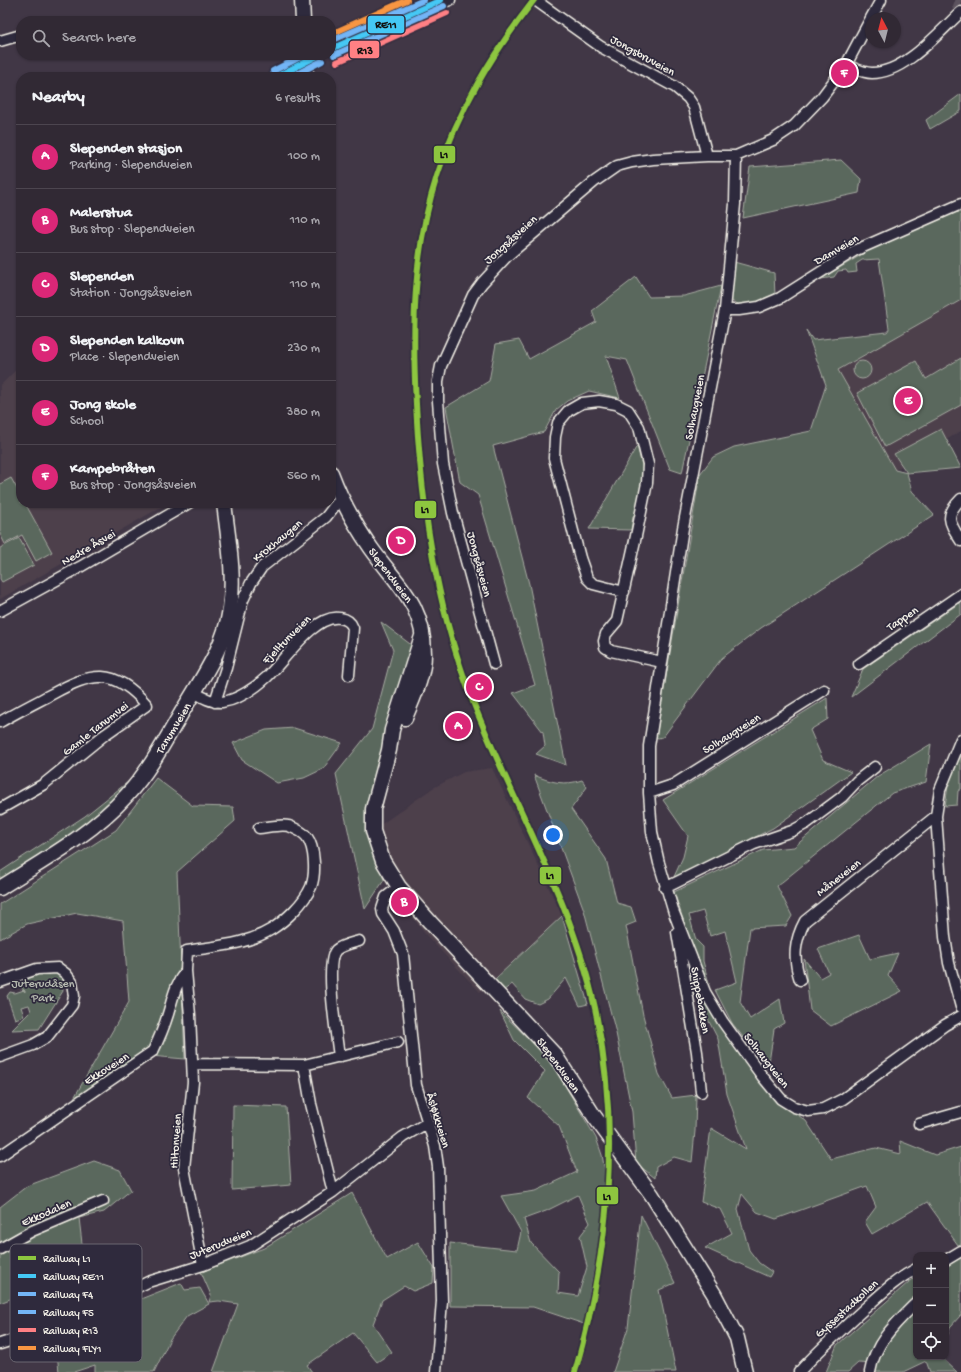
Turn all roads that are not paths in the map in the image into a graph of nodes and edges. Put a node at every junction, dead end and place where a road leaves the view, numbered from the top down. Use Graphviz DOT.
graph roads {
  1 [pos="302,0"];
  2 [pos="450,0"];
  3 [pos="535,0"];
  4 [pos="881,0"];
  5 [pos="874,12"];
  6 [pos="961,12"];
  7 [pos="303,16"];
  8 [pos="865,29"];
  9 [pos="336,34"];
  10 [pos="16,36"];
  11 [pos="0,41"];
  12 [pos="305,60"];
  13 [pos="846,65"];
  14 [pos="306,72"];
  15 [pos="707,156"];
  16 [pos="736,156"];
  17 [pos="961,204"];
  18 [pos="725,310"];
  19 [pos="336,485"];
  20 [pos="961,499"];
  21 [pos="342,500"];
  22 [pos="336,504"];
  23 [pos="181,508"];
  24 [pos="224,508"];
  25 [pos="333,508"];
  26 [pos="961,541"];
  27 [pos="624,592"];
  28 [pos="961,594"];
  29 [pos="0,611"];
  30 [pos="662,662"];
  31 [pos="494,664"];
  32 [pos="859,664"];
  33 [pos="349,675"];
  34 [pos="824,690"];
  35 [pos="194,692"];
  36 [pos="215,702"];
  37 [pos="0,722"];
  38 [pos="961,739"];
  39 [pos="875,767"];
  40 [pos="649,793"];
  41 [pos="0,809"];
  42 [pos="936,816"];
  43 [pos="259,828"];
  44 [pos="399,887"];
  45 [pos="0,888"];
  46 [pos="665,888"];
  47 [pos="674,912"];
  48 [pos="359,941"];
  49 [pos="186,971"];
  50 [pos="800,980"];
  51 [pos="0,982"];
  52 [pos="961,1007"];
  53 [pos="961,1016"];
  54 [pos="398,1042"];
  55 [pos="0,1057"];
  56 [pos="339,1057"];
  57 [pos="193,1064"];
  58 [pos="304,1065"];
  59 [pos="701,1092"];
  60 [pos="961,1112"];
  61 [pos="427,1123"];
  62 [pos="919,1124"];
  63 [pos="0,1156"];
  64 [pos="333,1192"];
  65 [pos="103,1201"];
  66 [pos="0,1249"];
  67 [pos="961,1251"];
  68 [pos="949,1258"];
  69 [pos="203,1266"];
  70 [pos="913,1270"];
  71 [pos="142,1285"];
  72 [pos="913,1305"];
  73 [pos="10,1341"];
  74 [pos="0,1344"];
  75 [pos="436,1372"];
  76 [pos="745,1372"];
  77 [pos="799,1372"];
  78 [pos="870,1372"];
  1 -- 7 [label="main road"];
  2 -- 9 [label="street"];
  3 -- 15 [label="street, Jongsbruveien"];
  4 -- 5 [label="street, Jongsåsveien"];
  6 -- 13 [label="street"];
  8 -- 13 [label="street, Jongsåsveien"];
  10 -- 11 [label="street"];
  12 -- 14 [label="main road"];
  13 -- 16 [label="street, Jongsåsveien"];
  15 -- 16 [label="street, Jongsåsveien"];
  15 -- 31 [label="street, Jongsåsveien"];
  16 -- 18 [label="street, Solhaugveien"];
  17 -- 18 [label="street, Damveien"];
  18 -- 30 [label="street, Solhaugveien"];
  19 -- 21 [label="main road, Slependveien"];
  20 -- 26 [label="street"];
  21 -- 22 [label="street, Krokhaugen"];
  21 -- 44 [label="main road, Slependveien"];
  23 -- 29 [label="street, Nedre Åsvei"];
  24 -- 35 [label="main road, Tanumveien"];
  25 -- 36 [label="street, Krokhaugen"];
  27 -- 27 [label="street"];
  27 -- 30 [label="street"];
  28 -- 32 [label="street, Tappen"];
  30 -- 40 [label="street, Solhaugveien"];
  33 -- 36 [label="street, Fjelltunveien"];
  34 -- 40 [label="street, Solhaugveien"];
  35 -- 36 [label="street"];
  35 -- 45 [label="main road, Tanumveien"];
  37 -- 41 [label="street, Gamle Tanumvei"];
  38 -- 42 [label="street"];
  39 -- 46 [label="street"];
  40 -- 46 [label="street, Solhaugveien"];
  42 -- 50 [label="street, Måneveien"];
  42 -- 52 [label="street"];
  43 -- 49 [label="street, Hiltonveien"];
  44 -- 61 [label="street, Åsløkkveien"];
  44 -- 76 [label="main road, Slependveien"];
  46 -- 47 [label="street, Solhaugveien"];
  47 -- 53 [label="street, Solhaugveien"];
  47 -- 59 [label="street, Snippebakken"];
  48 -- 56 [label="street"];
  49 -- 57 [label="street, Hiltonveien"];
  49 -- 63 [label="street, Ekkoveien"];
  51 -- 55 [label="street"];
  54 -- 56 [label="street"];
  56 -- 58 [label="street"];
  57 -- 58 [label="street"];
  57 -- 69 [label="street, Hiltonveien"];
  58 -- 64 [label="street"];
  60 -- 62 [label="street"];
  61 -- 64 [label="street, Juterudveien"];
  61 -- 75 [label="street, Åsløkkveien"];
  64 -- 69 [label="street, Juterudveien"];
  65 -- 66 [label="street, Ekkodalen"];
  67 -- 68 [label="street"];
  69 -- 71 [label="street, Juterudveien"];
  70 -- 77 [label="street, Gyssestadkollen"];
  72 -- 78 [label="street"];
  73 -- 74 [label="street, Juterudveien"];
}
